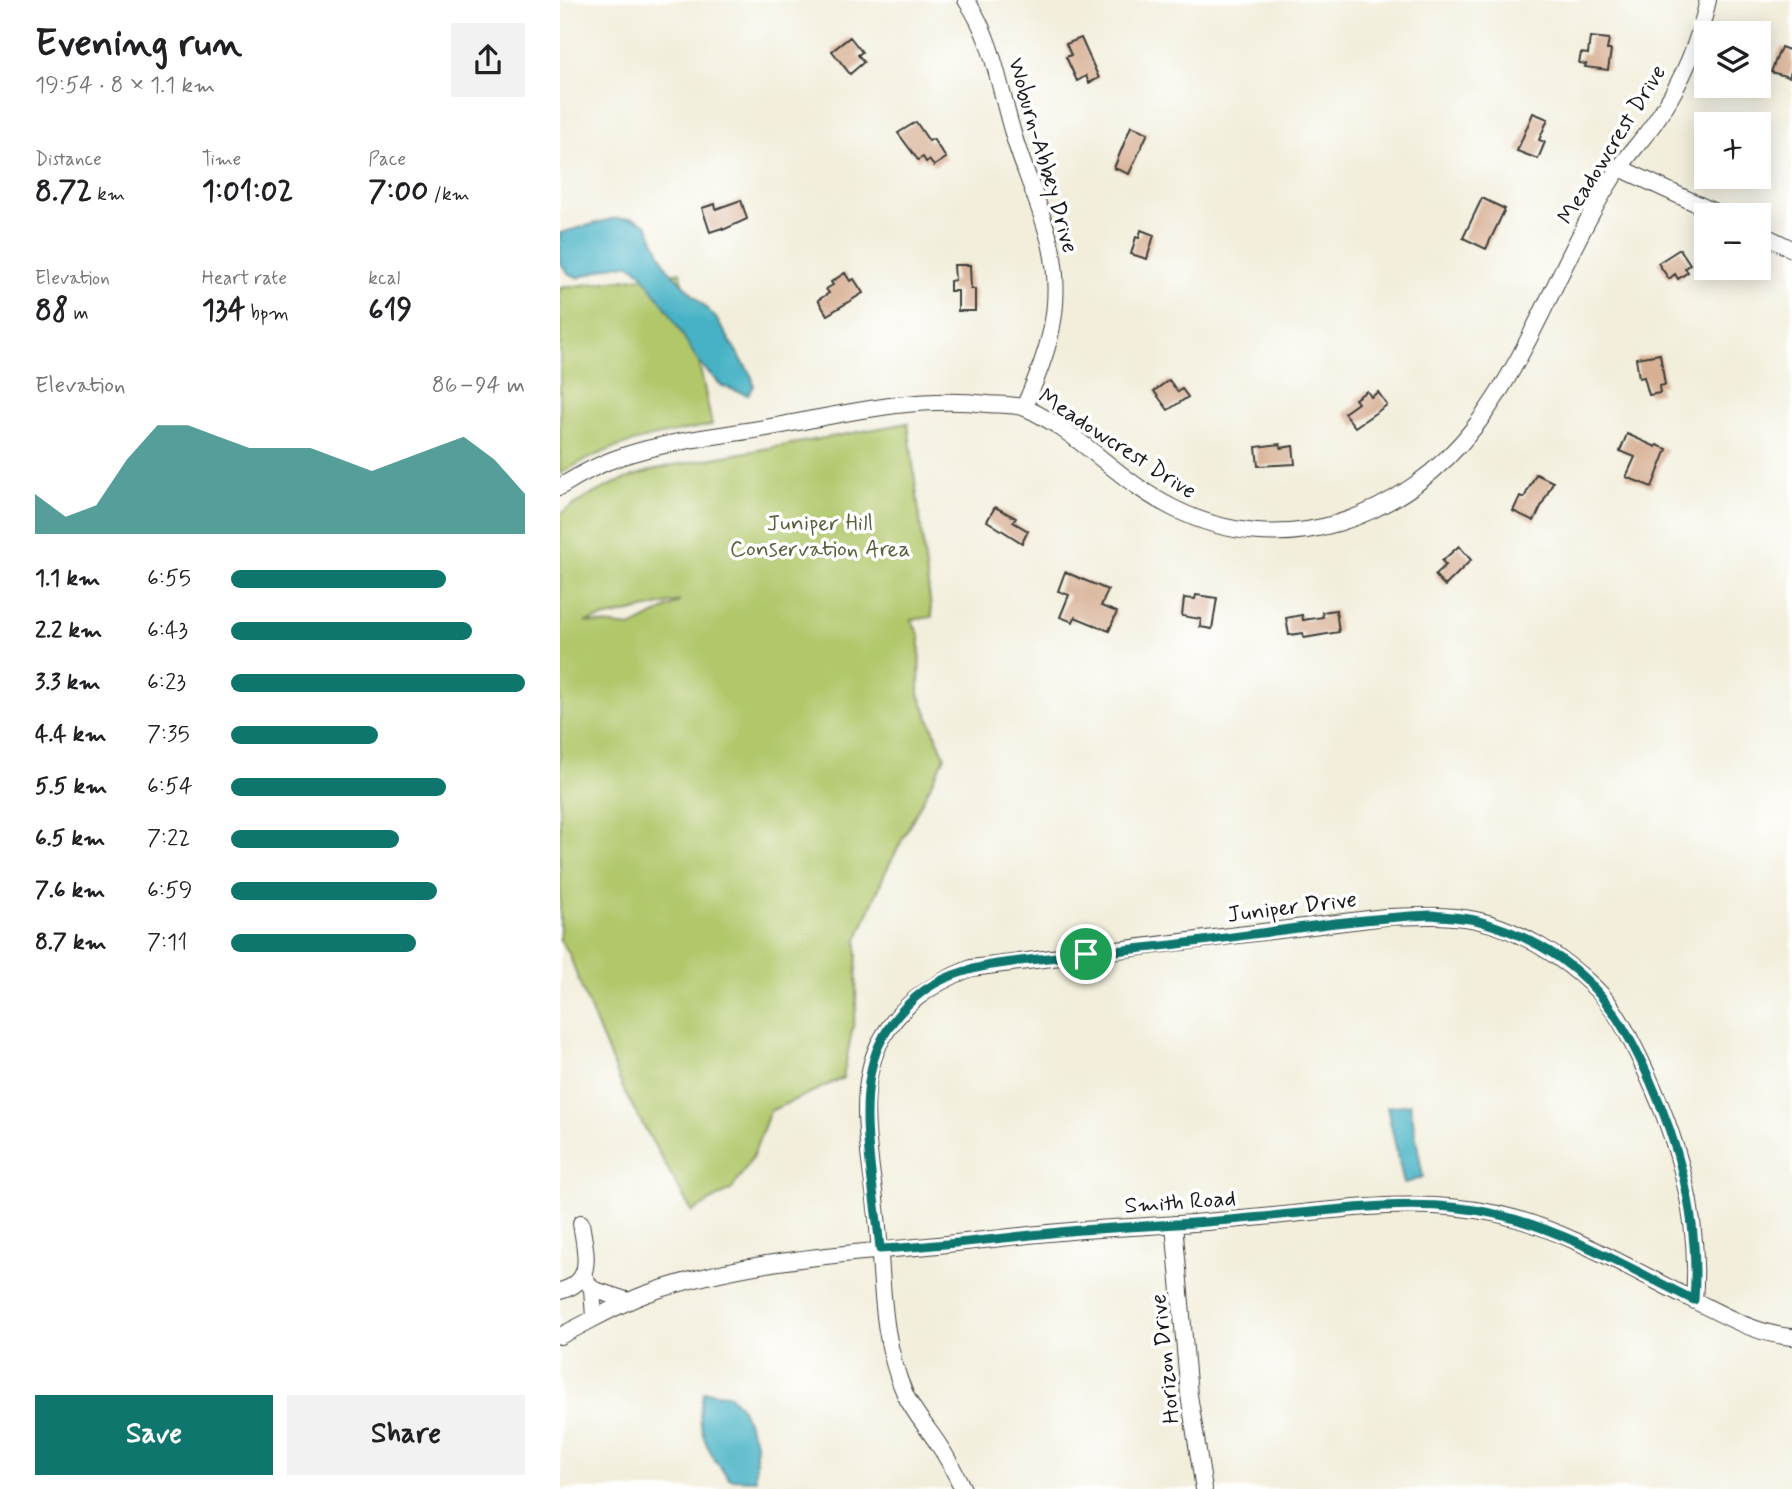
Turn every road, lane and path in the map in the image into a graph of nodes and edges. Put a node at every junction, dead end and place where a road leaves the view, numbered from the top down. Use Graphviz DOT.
graph roads {
  1 [pos="966,0"];
  2 [pos="1708,0"];
  3 [pos="1620,168"];
  4 [pos="1695,203"];
  5 [pos="1771,239"];
  6 [pos="1792,249"];
  7 [pos="1024,407"];
  8 [pos="560,487"];
  9 [pos="581,1223"];
  10 [pos="1174,1224"];
  11 [pos="880,1249"];
  12 [pos="588,1282"];
  13 [pos="560,1291"];
  14 [pos="1694,1300"];
  15 [pos="629,1301"];
  16 [pos="594,1317"];
  17 [pos="560,1336"];
  18 [pos="1792,1337"];
  19 [pos="963,1489"];
  20 [pos="1204,1489"];
  1 -- 7 [label="street, Woburn-Abbey Drive"];
  2 -- 3 [label="street, Meadowcrest Drive"];
  3 -- 4 [label="street"];
  3 -- 7 [label="street, Meadowcrest Drive"];
  5 -- 6 [label="street"];
  7 -- 8 [label="street, Meadowcrest Drive"];
  9 -- 12 [label="street"];
  10 -- 11 [label="street, Smith Road"];
  10 -- 14 [label="street, Smith Road"];
  10 -- 20 [label="street, Horizon Drive"];
  11 -- 14 [label="street, Juniper Drive"];
  11 -- 15 [label="street, Smith Road"];
  11 -- 19 [label="street, Juniper Drive"];
  12 -- 13 [label="street"];
  12 -- 15 [label="street"];
  12 -- 16 [label="street"];
  14 -- 18 [label="street, Smith Road"];
  15 -- 16 [label="street, Smith Road"];
  16 -- 17 [label="street, Smith Road"];
}
